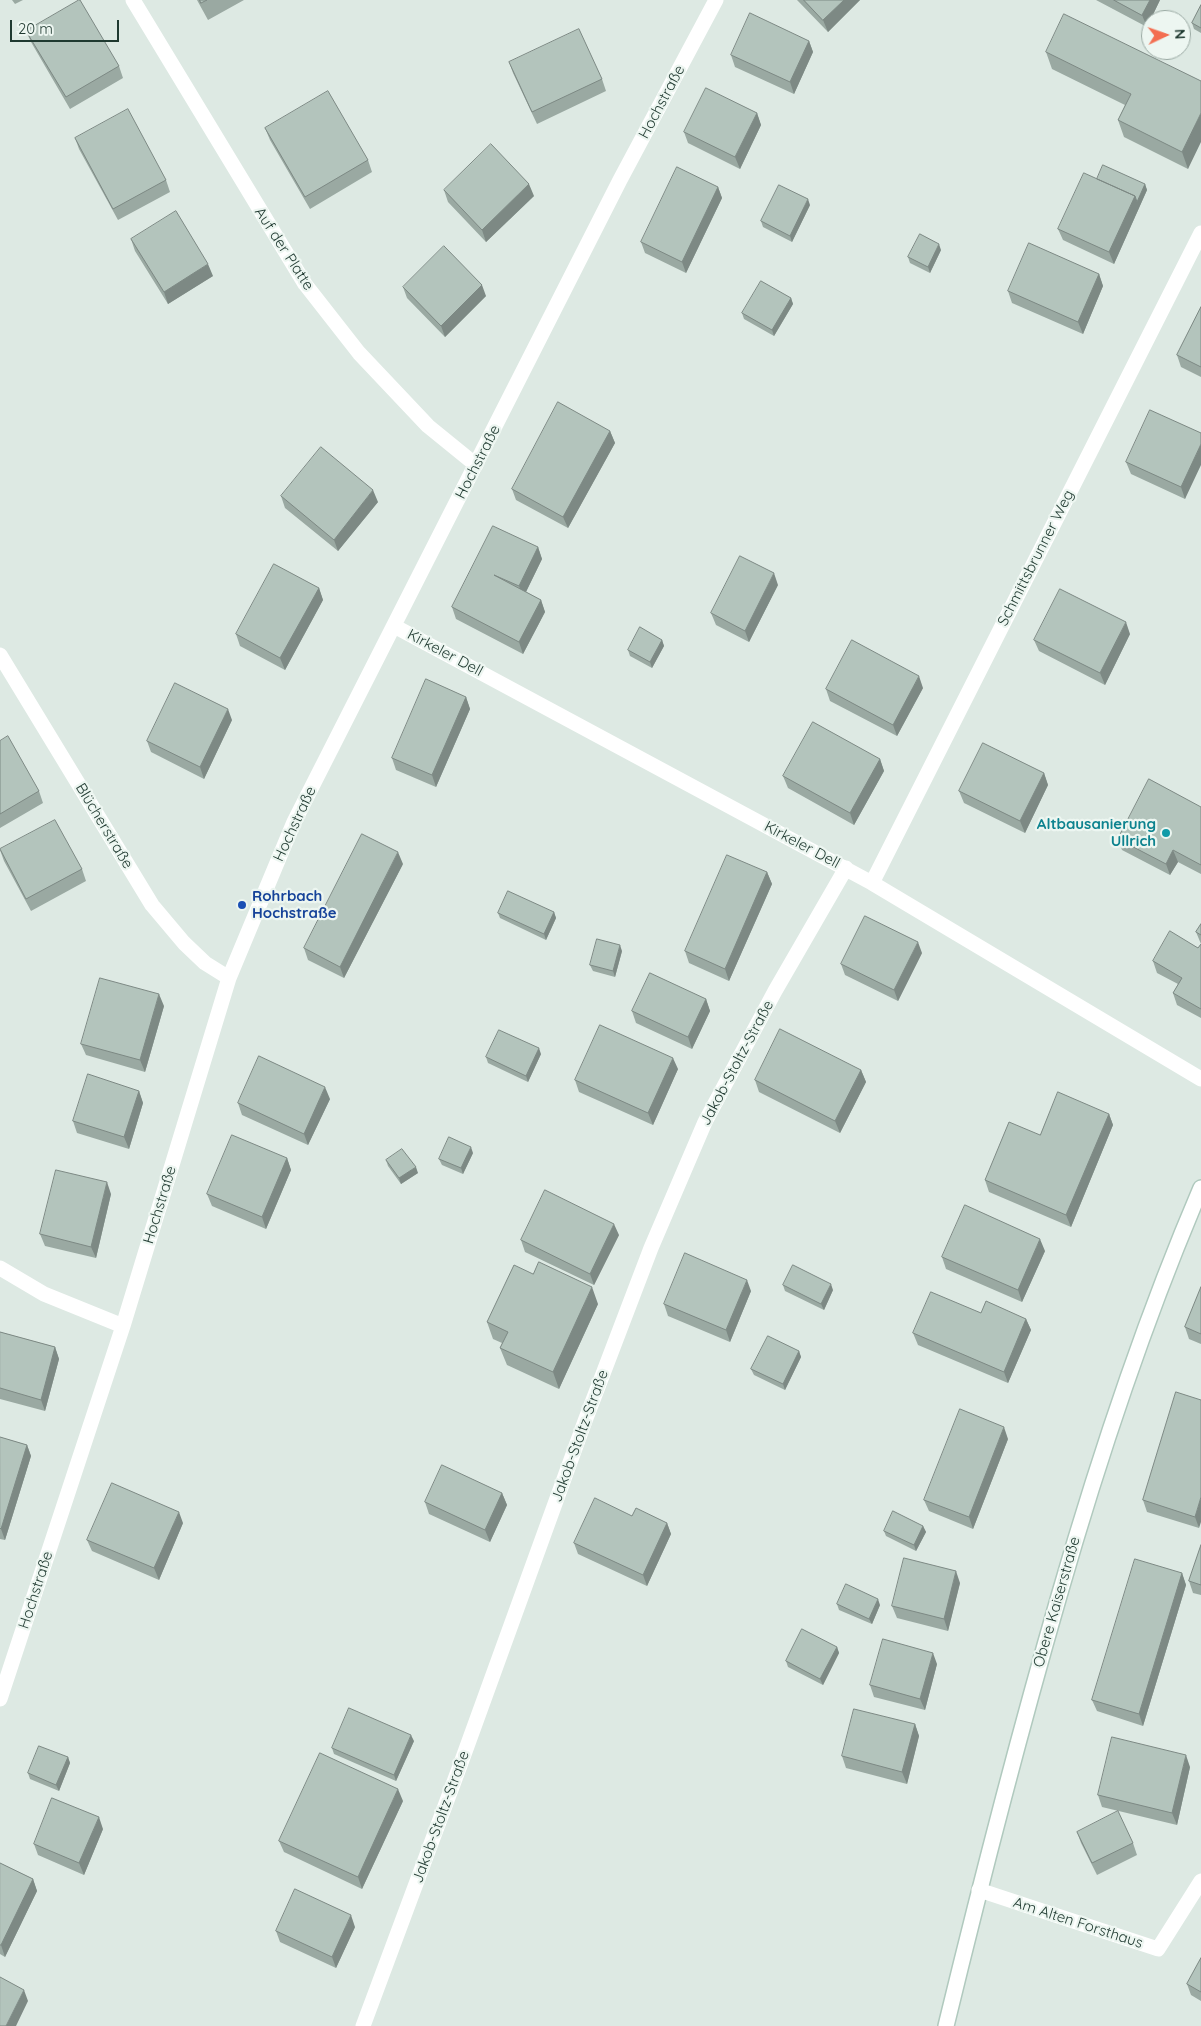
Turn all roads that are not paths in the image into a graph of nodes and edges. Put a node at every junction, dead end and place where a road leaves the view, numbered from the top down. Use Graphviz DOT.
graph roads {
  1 [pos="133,0"];
  2 [pos="716,0"];
  3 [pos="1201,233"];
  4 [pos="476,466"];
  5 [pos="394,626"];
  6 [pos="0,655"];
  7 [pos="846,868"];
  8 [pos="872,883"];
  9 [pos="229,978"];
  10 [pos="1201,1079"];
  11 [pos="1201,1188"];
  12 [pos="0,1268"];
  13 [pos="123,1326"];
  14 [pos="0,1699"];
  15 [pos="1201,1881"];
  16 [pos="979,1890"];
  17 [pos="363,2026"];
  18 [pos="946,2026"];
  1 -- 4 [label="street, Auf der Platte"];
  2 -- 4 [label="street, Hochstraße"];
  3 -- 8 [label="street, Schmittsbrunner Weg"];
  4 -- 5 [label="street, Hochstraße"];
  5 -- 7 [label="street, Kirkeler Dell"];
  5 -- 9 [label="street, Hochstraße"];
  6 -- 9 [label="street, Blücherstraße"];
  7 -- 8 [label="street, Kirkeler Dell"];
  7 -- 17 [label="street, Jakob-Stoltz-Straße"];
  8 -- 10 [label="street, Kirkeler Dell"];
  9 -- 13 [label="street, Hochstraße"];
  11 -- 16 [label="street, Obere Kaiserstraße"];
  12 -- 13 [label="street"];
  13 -- 14 [label="street, Hochstraße"];
  15 -- 16 [label="street, Am Alten Forsthaus"];
  16 -- 18 [label="street, Obere Kaiserstraße"];
}
